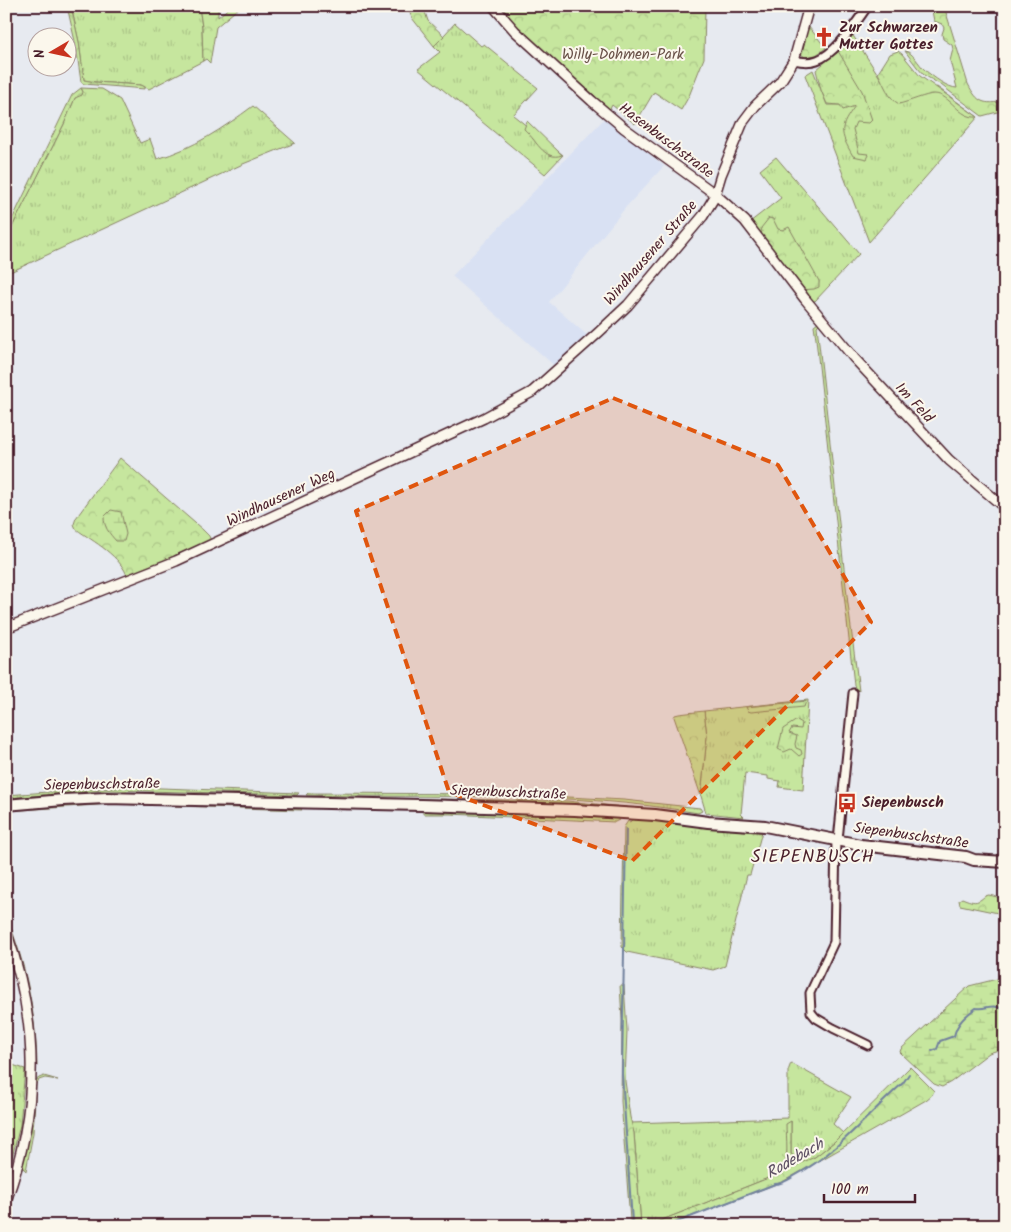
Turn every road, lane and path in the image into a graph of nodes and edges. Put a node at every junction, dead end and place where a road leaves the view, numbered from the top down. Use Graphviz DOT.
graph roads {
  1 [pos="493,6"];
  2 [pos="809,6"];
  3 [pos="868,6"];
  4 [pos="794,60"];
  5 [pos="715,194"];
  6 [pos="812,308"];
  7 [pos="556,371"];
  8 [pos="1005,508"];
  9 [pos="6,628"];
  10 [pos="853,693"];
  11 [pos="6,805"];
  12 [pos="837,840"];
  13 [pos="1005,862"];
  14 [pos="6,931"];
  15 [pos="868,1045"];
  16 [pos="6,1201"];
  1 -- 5 [label="street, Hasenbuschstraße"];
  2 -- 4 [label="street, Windhausener Straße"];
  3 -- 4 [label="street"];
  4 -- 5 [label="street, Windhausener Straße"];
  5 -- 6 [label="street, Hasenbuschstraße"];
  5 -- 7 [label="street, Windhausener Straße"];
  6 -- 8 [label="street, Im Feld"];
  7 -- 9 [label="street, Windhausener Weg"];
  10 -- 12 [label="street"];
  11 -- 12 [label="main road, Siepenbuschstraße"];
  12 -- 13 [label="main road, Siepenbuschstraße"];
  12 -- 15 [label="street"];
  14 -- 16 [label="street"];
}
